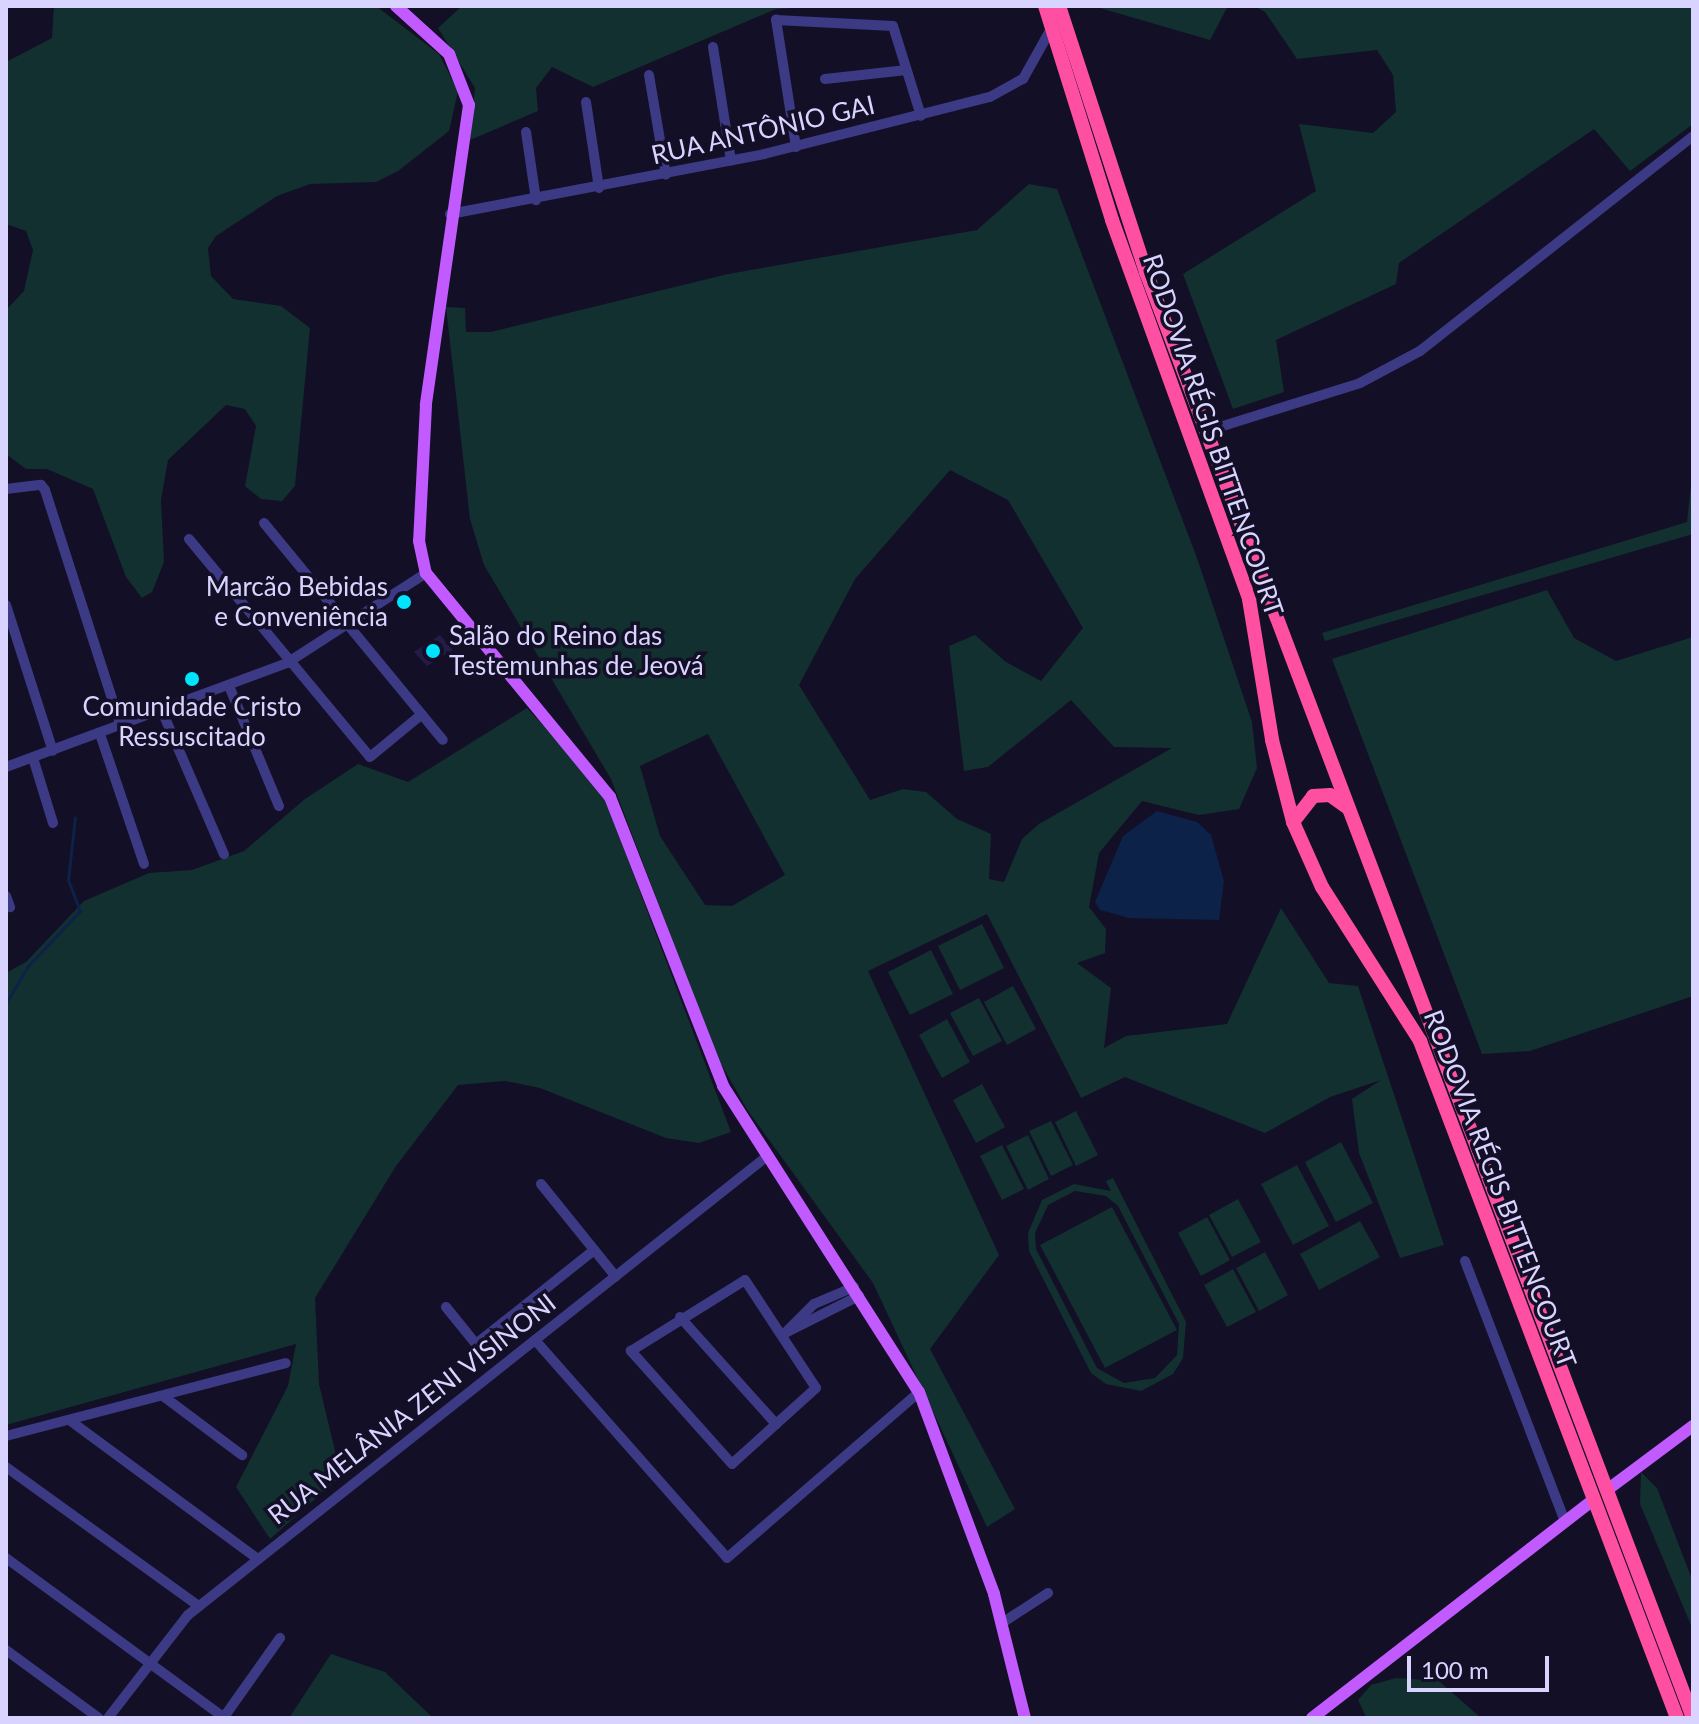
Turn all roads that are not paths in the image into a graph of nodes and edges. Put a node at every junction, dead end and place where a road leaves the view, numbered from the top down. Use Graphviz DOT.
graph roads {
  1 [pos="396,6"];
  2 [pos="1045,6"];
  3 [pos="1059,6"];
  4 [pos="1051,29"];
  5 [pos="713,47"];
  6 [pos="907,70"];
  7 [pos="649,75"];
  8 [pos="825,79"];
  9 [pos="586,102"];
  10 [pos="921,116"];
  11 [pos="526,132"];
  12 [pos="1693,136"];
  13 [pos="796,147"];
  14 [pos="731,161"];
  15 [pos="666,175"];
  16 [pos="599,188"];
  17 [pos="536,200"];
  18 [pos="450,214"];
  19 [pos="1207,431"];
  20 [pos="6,489"];
  21 [pos="264,523"];
  22 [pos="189,539"];
  23 [pos="426,573"];
  24 [pos="6,605"];
  25 [pos="344,623"];
  26 [pos="287,663"];
  27 [pos="229,686"];
  28 [pos="162,711"];
  29 [pos="422,714"];
  30 [pos="121,727"];
  31 [pos="100,734"];
  32 [pos="443,740"];
  33 [pos="53,751"];
  34 [pos="33,758"];
  35 [pos="6,767"];
  36 [pos="279,806"];
  37 [pos="1349,809"];
  38 [pos="1293,822"];
  39 [pos="53,823"];
  40 [pos="224,854"];
  41 [pos="144,864"];
  42 [pos="766,1157"];
  43 [pos="541,1184"];
  44 [pos="594,1250"];
  45 [pos="1465,1261"];
  46 [pos="616,1277"];
  47 [pos="856,1291"];
  48 [pos="446,1307"];
  49 [pos="680,1317"];
  50 [pos="785,1333"];
  51 [pos="535,1340"];
  52 [pos="286,1363"];
  53 [pos="919,1392"];
  54 [pos="163,1396"];
  55 [pos="72,1422"];
  56 [pos="776,1424"];
  57 [pos="1693,1426"];
  58 [pos="6,1436"];
  59 [pos="242,1455"];
  60 [pos="6,1467"];
  61 [pos="1607,1490"];
  62 [pos="1594,1499"];
  63 [pos="1565,1522"];
  64 [pos="6,1558"];
  65 [pos="258,1559"];
  66 [pos="1048,1593"];
  67 [pos="199,1606"];
  68 [pos="1002,1623"];
  69 [pos="280,1638"];
  70 [pos="6,1650"];
  71 [pos="148,1662"];
  72 [pos="224,1717"];
  73 [pos="99,1718"];
  74 [pos="108,1718"];
  75 [pos="1025,1718"];
  76 [pos="1312,1718"];
  77 [pos="1677,1718"];
  78 [pos="1693,1718"];
  1 -- 18 [label="main road"];
  2 -- 4 [label="highway, RODOVIA RÉGIS BITTENCOURT"];
  3 -- 19 [label="highway, RODOVIA RÉGIS BITTENCOURT"];
  4 -- 10 [label="street, RUA ANTÔNIO GAI"];
  4 -- 38 [label="highway, RODOVIA RÉGIS BITTENCOURT"];
  5 -- 14 [label="street"];
  6 -- 8 [label="street"];
  6 -- 10 [label="street"];
  6 -- 13 [label="street"];
  7 -- 15 [label="street"];
  9 -- 16 [label="street"];
  10 -- 13 [label="street, RUA ANTÔNIO GAI"];
  11 -- 17 [label="street"];
  12 -- 19 [label="street"];
  13 -- 14 [label="street, RUA ANTÔNIO GAI"];
  14 -- 15 [label="street, RUA ANTÔNIO GAI"];
  15 -- 16 [label="street, RUA ANTÔNIO GAI"];
  16 -- 17 [label="street, RUA ANTÔNIO GAI"];
  17 -- 18 [label="street, RUA ANTÔNIO GAI"];
  18 -- 23 [label="main road"];
  19 -- 37 [label="highway, RODOVIA RÉGIS BITTENCOURT"];
  20 -- 30 [label="street"];
  21 -- 25 [label="street"];
  22 -- 26 [label="street"];
  23 -- 25 [label="street"];
  23 -- 42 [label="main road"];
  24 -- 33 [label="street"];
  25 -- 26 [label="street"];
  25 -- 29 [label="street"];
  26 -- 27 [label="street"];
  26 -- 29 [label="street"];
  27 -- 28 [label="street"];
  27 -- 36 [label="street"];
  28 -- 30 [label="street"];
  28 -- 40 [label="street"];
  29 -- 32 [label="street"];
  30 -- 31 [label="street"];
  31 -- 33 [label="street"];
  31 -- 41 [label="street"];
  33 -- 34 [label="street"];
  34 -- 35 [label="street"];
  34 -- 39 [label="street"];
  37 -- 38 [label="highway"];
  37 -- 61 [label="highway, RODOVIA RÉGIS BITTENCOURT"];
  38 -- 62 [label="highway, RODOVIA RÉGIS BITTENCOURT"];
  42 -- 46 [label="street, RUA MELÂNIA ZENI VISINONI"];
  42 -- 47 [label="main road"];
  43 -- 44 [label="street"];
  44 -- 46 [label="street"];
  44 -- 48 [label="street"];
  45 -- 63 [label="street"];
  46 -- 51 [label="street, RUA MELÂNIA ZENI VISINONI"];
  47 -- 50 [label="street"];
  47 -- 53 [label="main road"];
  49 -- 50 [label="street"];
  49 -- 56 [label="street"];
  49 -- 56 [label="street"];
  50 -- 56 [label="street"];
  51 -- 53 [label="street"];
  51 -- 65 [label="street, RUA MELÂNIA ZENI VISINONI"];
  52 -- 54 [label="street"];
  53 -- 68 [label="main road"];
  54 -- 55 [label="street"];
  54 -- 59 [label="street"];
  55 -- 58 [label="street"];
  55 -- 65 [label="street"];
  57 -- 61 [label="main road"];
  60 -- 67 [label="street"];
  61 -- 78 [label="highway, RODOVIA RÉGIS BITTENCOURT"];
  62 -- 63 [label="main road"];
  62 -- 77 [label="highway, RODOVIA RÉGIS BITTENCOURT"];
  63 -- 76 [label="main road"];
  64 -- 71 [label="street"];
  65 -- 67 [label="street, RUA MELÂNIA ZENI VISINONI"];
  66 -- 68 [label="street"];
  67 -- 71 [label="street, RUA MELÂNIA ZENI VISINONI"];
  68 -- 75 [label="main road"];
  69 -- 72 [label="street"];
  70 -- 73 [label="street"];
  71 -- 72 [label="street"];
  71 -- 74 [label="street, RUA MELÂNIA ZENI VISINONI"];
}
